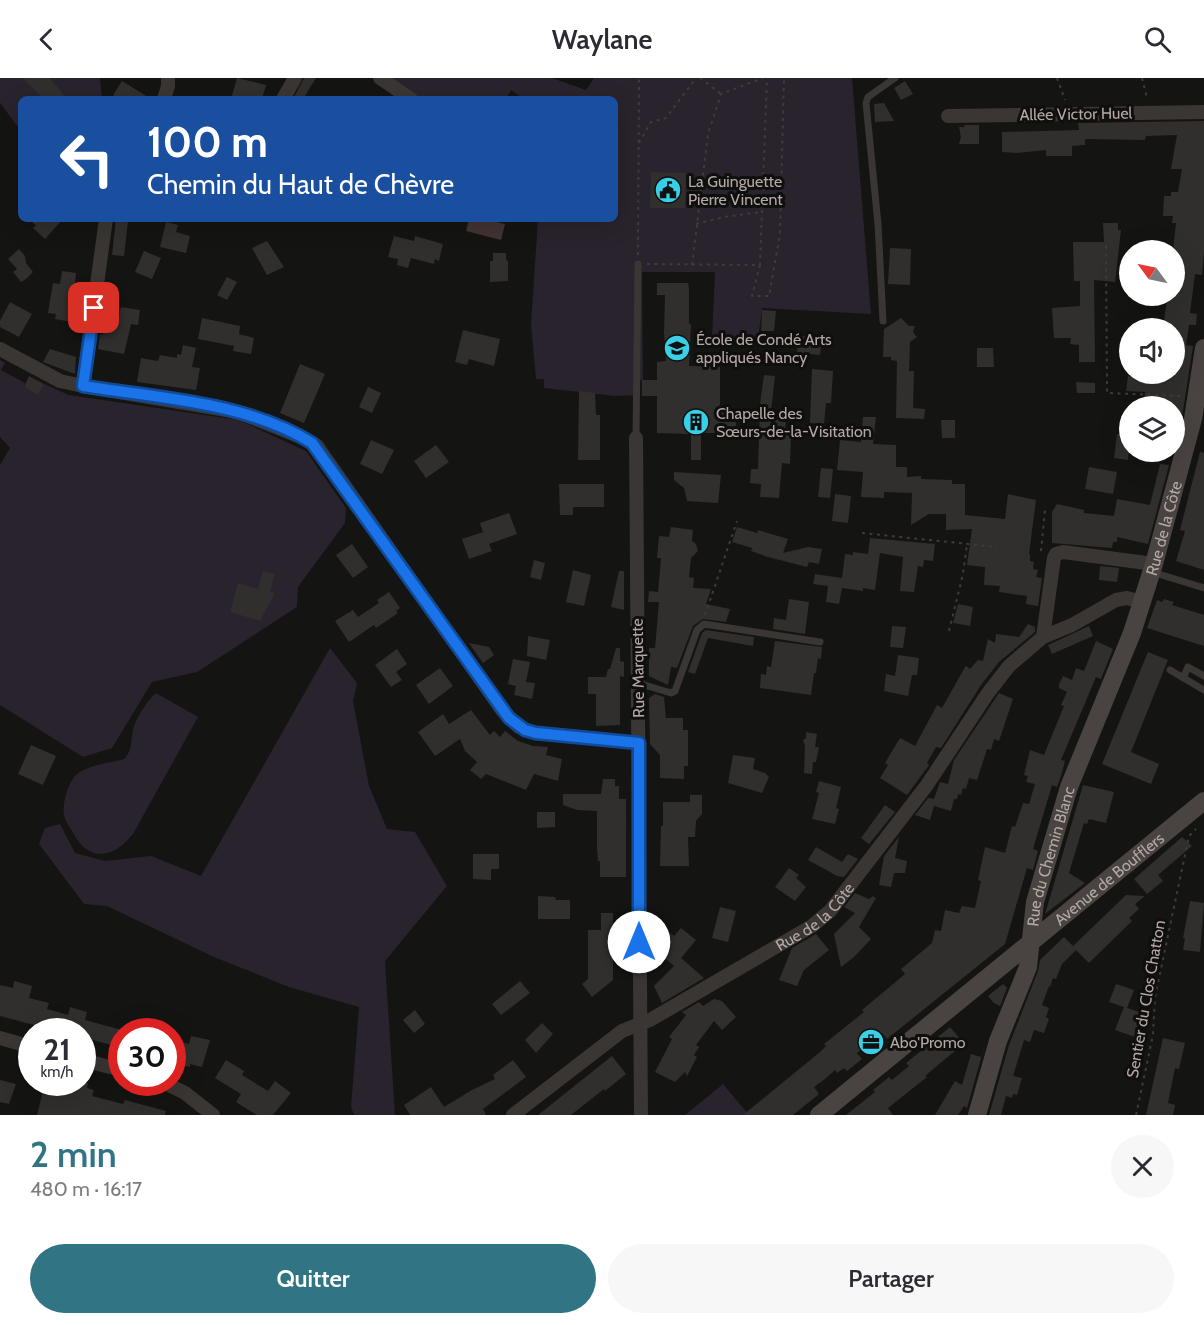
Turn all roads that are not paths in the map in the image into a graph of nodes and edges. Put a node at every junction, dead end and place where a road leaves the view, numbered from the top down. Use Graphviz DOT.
graph roads {
  1 [pos="168,78"];
  2 [pos="295,78"];
  3 [pos="381,78"];
  4 [pos="895,78"];
  5 [pos="165,96"];
  6 [pos="285,96"];
  7 [pos="407,96"];
  8 [pos="1204,112"];
  9 [pos="948,116"];
  10 [pos="106,222"];
  11 [pos="638,264"];
  12 [pos="883,321"];
  13 [pos="1204,348"];
  14 [pos="0,349"];
  15 [pos="83,386"];
  16 [pos="1199,421"];
  17 [pos="636,438"];
  18 [pos="1153,568"];
  19 [pos="1204,588"];
  20 [pos="1142,602"];
  21 [pos="1043,637"];
  22 [pos="820,642"];
  23 [pos="1170,670"];
  24 [pos="1204,676"];
  25 [pos="1183,678"];
  26 [pos="638,683"];
  27 [pos="1204,690"];
  28 [pos="639,743"];
  29 [pos="1204,801"];
  30 [pos="1029,944"];
  31 [pos="639,1025"];
  32 [pos="0,1038"];
  33 [pos="18,1043"];
  34 [pos="186,1094"];
  35 [pos="213,1115"];
  36 [pos="513,1115"];
  37 [pos="641,1115"];
  38 [pos="819,1115"];
  39 [pos="977,1115"];
  1 -- 5 [label="street"];
  2 -- 6 [label="street"];
  3 -- 7 [label="street"];
  4 -- 12 [label="lane"];
  8 -- 9 [label="street, Allée Victor Huel"];
  10 -- 15 [label="street"];
  11 -- 17 [label="lane"];
  13 -- 16 [label="street, Rue de la Côte"];
  14 -- 15 [label="street"];
  15 -- 28 [label="street"];
  16 -- 18 [label="street, Rue de la Côte"];
  17 -- 26 [label="street, Rue Marquette"];
  18 -- 19 [label="lane"];
  18 -- 20 [label="street, Rue de la Côte"];
  18 -- 21 [label="street"];
  20 -- 21 [label="street, Rue de la Côte"];
  20 -- 30 [label="street, Rue du Chemin Blanc"];
  21 -- 31 [label="street, Rue de la Côte"];
  22 -- 26 [label="lane"];
  23 -- 25 [label="lane"];
  24 -- 25 [label="lane"];
  25 -- 27 [label="lane"];
  26 -- 28 [label="street, Rue Marquette"];
  28 -- 31 [label="street, Rue Marquette"];
  29 -- 30 [label="street, Avenue de Boufflers"];
  30 -- 38 [label="street, Avenue de Boufflers"];
  30 -- 39 [label="street, Rue du Chemin Blanc"];
  31 -- 36 [label="street, Rue de la Côte"];
  31 -- 37 [label="street, Rue Marquette"];
  32 -- 33 [label="street"];
  34 -- 35 [label="street"];
}
